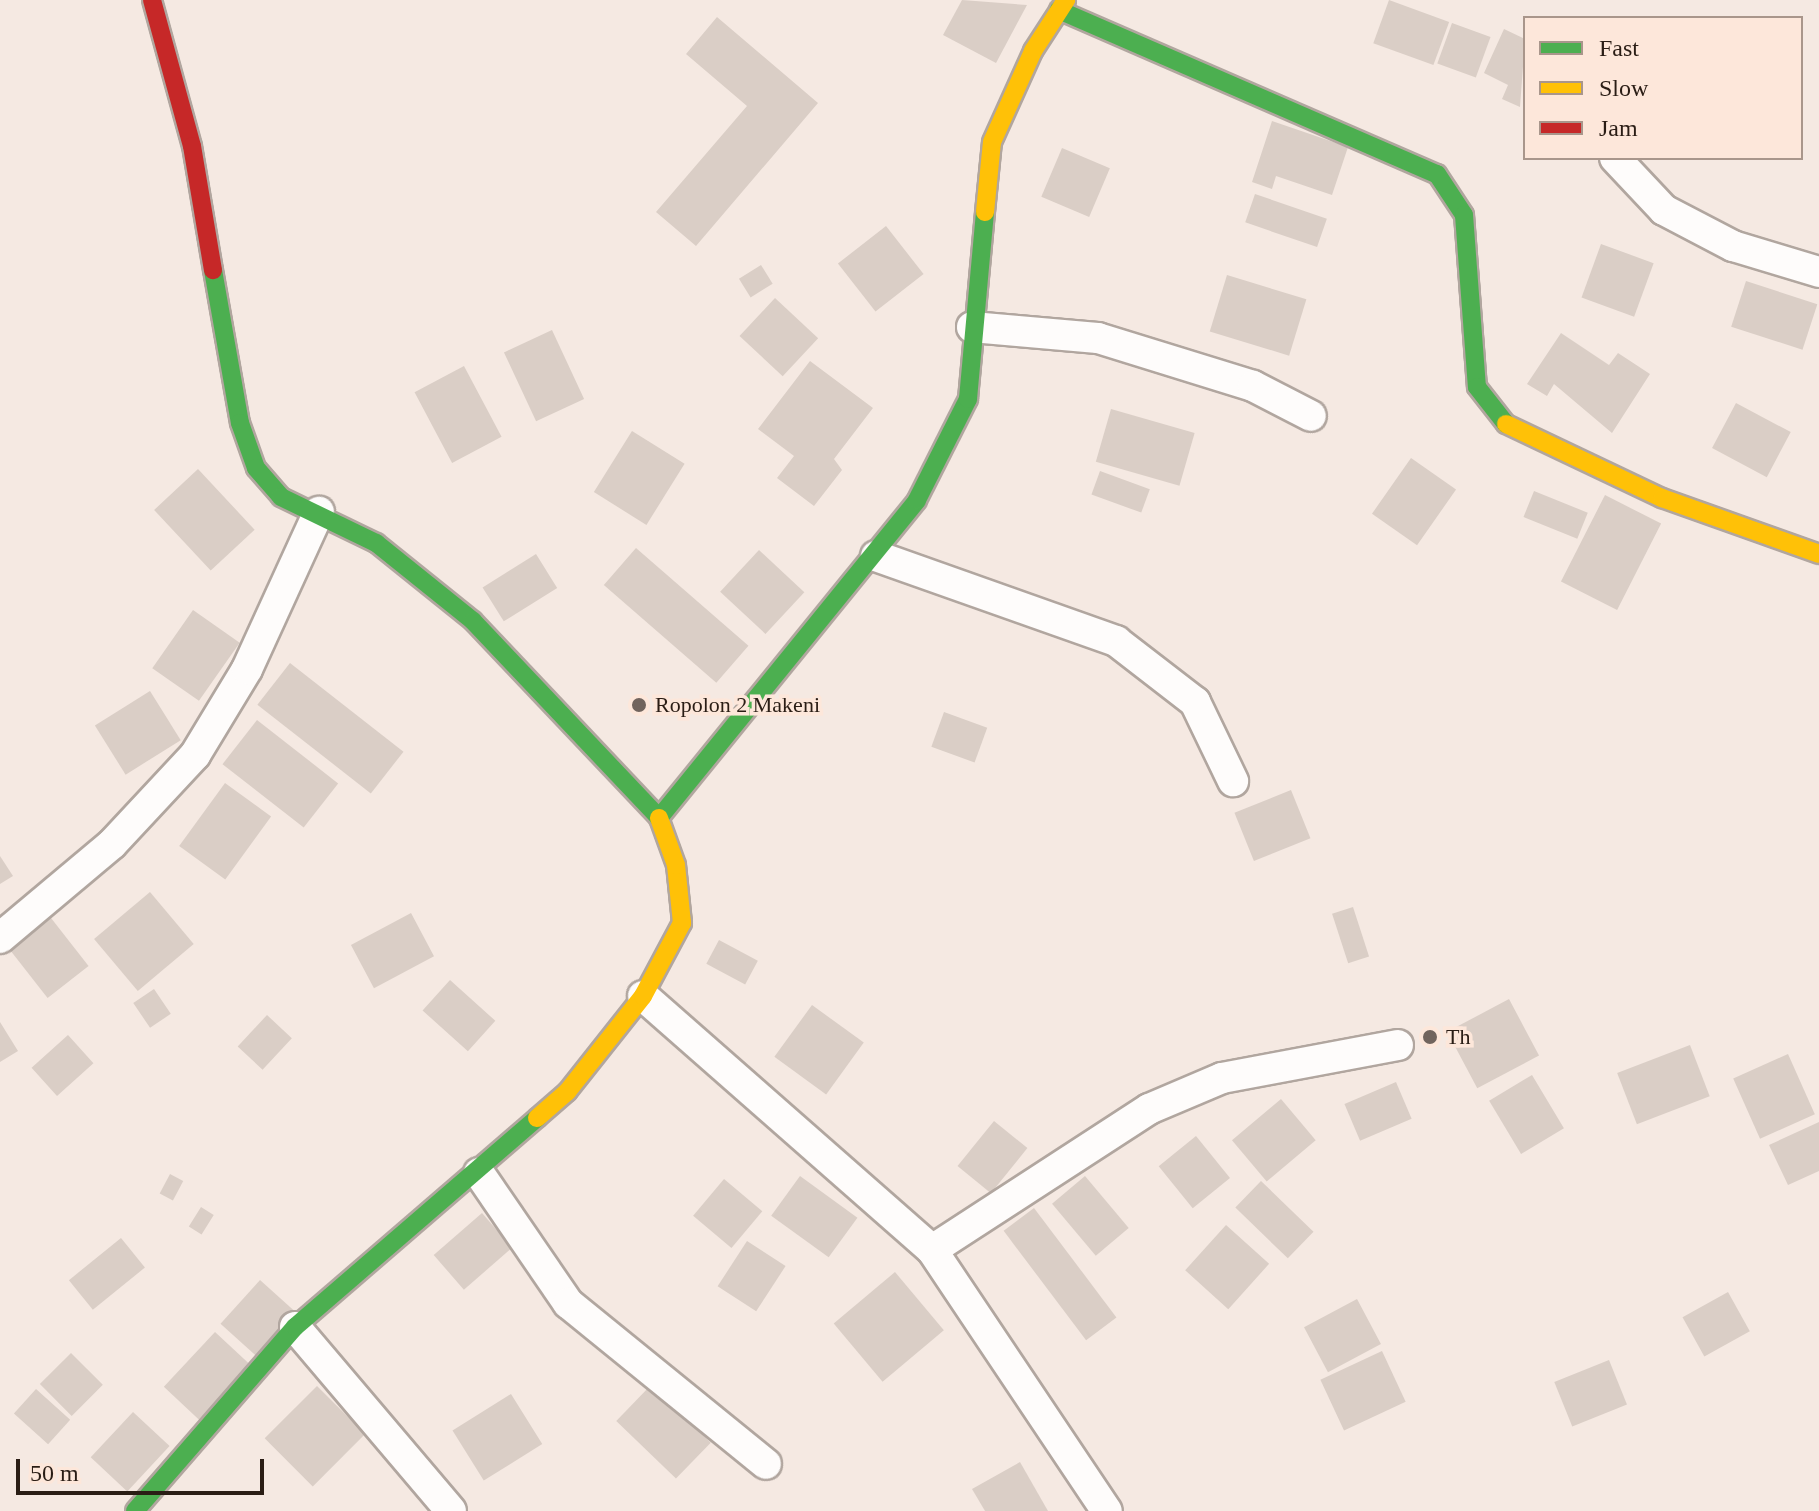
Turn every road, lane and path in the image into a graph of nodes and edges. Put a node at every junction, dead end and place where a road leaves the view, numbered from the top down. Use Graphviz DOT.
graph roads {
  1 [pos="152,0"];
  2 [pos="1062,5"];
  3 [pos="1617,160"];
  4 [pos="1819,272"];
  5 [pos="972,327"];
  6 [pos="1311,416"];
  7 [pos="319,512"];
  8 [pos="1819,554"];
  9 [pos="876,556"];
  10 [pos="1233,781"];
  11 [pos="659,818"];
  12 [pos="0,938"];
  13 [pos="643,996"];
  14 [pos="1398,1045"];
  15 [pos="479,1173"];
  16 [pos="932,1250"];
  17 [pos="295,1327"];
  18 [pos="766,1464"];
  19 [pos="135,1511"];
  20 [pos="451,1511"];
  21 [pos="1107,1511"];
  1 -- 7 [label="street"];
  2 -- 5 [label="street"];
  2 -- 8 [label="street"];
  3 -- 4 [label="street"];
  5 -- 6 [label="street"];
  5 -- 9 [label="street"];
  7 -- 11 [label="street"];
  7 -- 12 [label="street"];
  9 -- 10 [label="street"];
  9 -- 11 [label="street"];
  11 -- 13 [label="street"];
  13 -- 15 [label="street"];
  13 -- 16 [label="street"];
  14 -- 16 [label="street"];
  15 -- 17 [label="street"];
  15 -- 18 [label="street"];
  16 -- 21 [label="street"];
  17 -- 19 [label="street"];
  17 -- 20 [label="street"];
}
